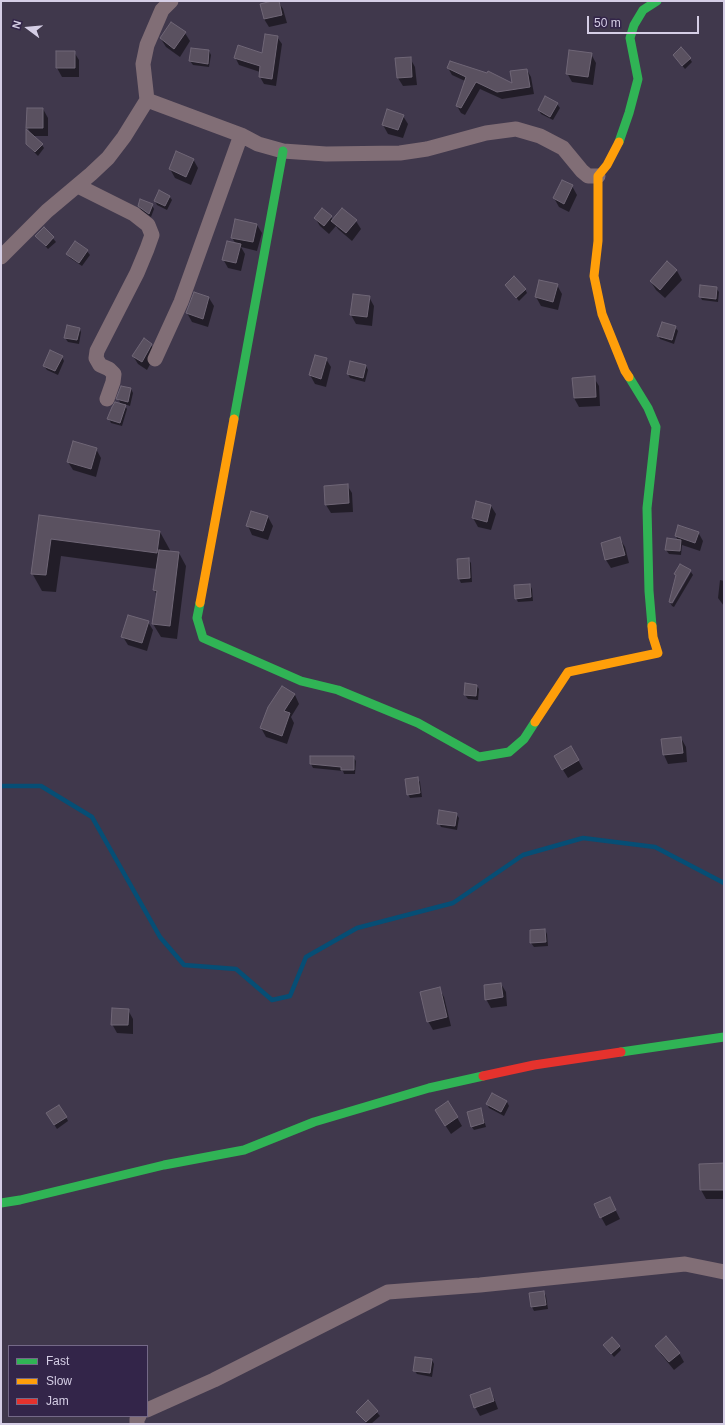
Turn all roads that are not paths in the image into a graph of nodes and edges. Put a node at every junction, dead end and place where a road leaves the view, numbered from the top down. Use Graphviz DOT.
graph roads {
  1 [pos="171,1"];
  2 [pos="657,1"];
  3 [pos="147,100"];
  4 [pos="241,135"];
  5 [pos="283,150"];
  6 [pos="598,176"];
  7 [pos="78,186"];
  8 [pos="1,257"];
  9 [pos="155,358"];
  10 [pos="108,399"];
  11 [pos="724,1037"];
  12 [pos="1,1203"];
  13 [pos="724,1272"];
  14 [pos="148,1410"];
  1 -- 3 [label="street"];
  2 -- 6 [label="street"];
  3 -- 4 [label="street"];
  3 -- 7 [label="street"];
  4 -- 5 [label="street"];
  4 -- 9 [label="street"];
  5 -- 6 [label="street"];
  5 -- 6 [label="street"];
  7 -- 8 [label="street"];
  7 -- 10 [label="street"];
  11 -- 12 [label="street"];
  13 -- 14 [label="street"];
}
